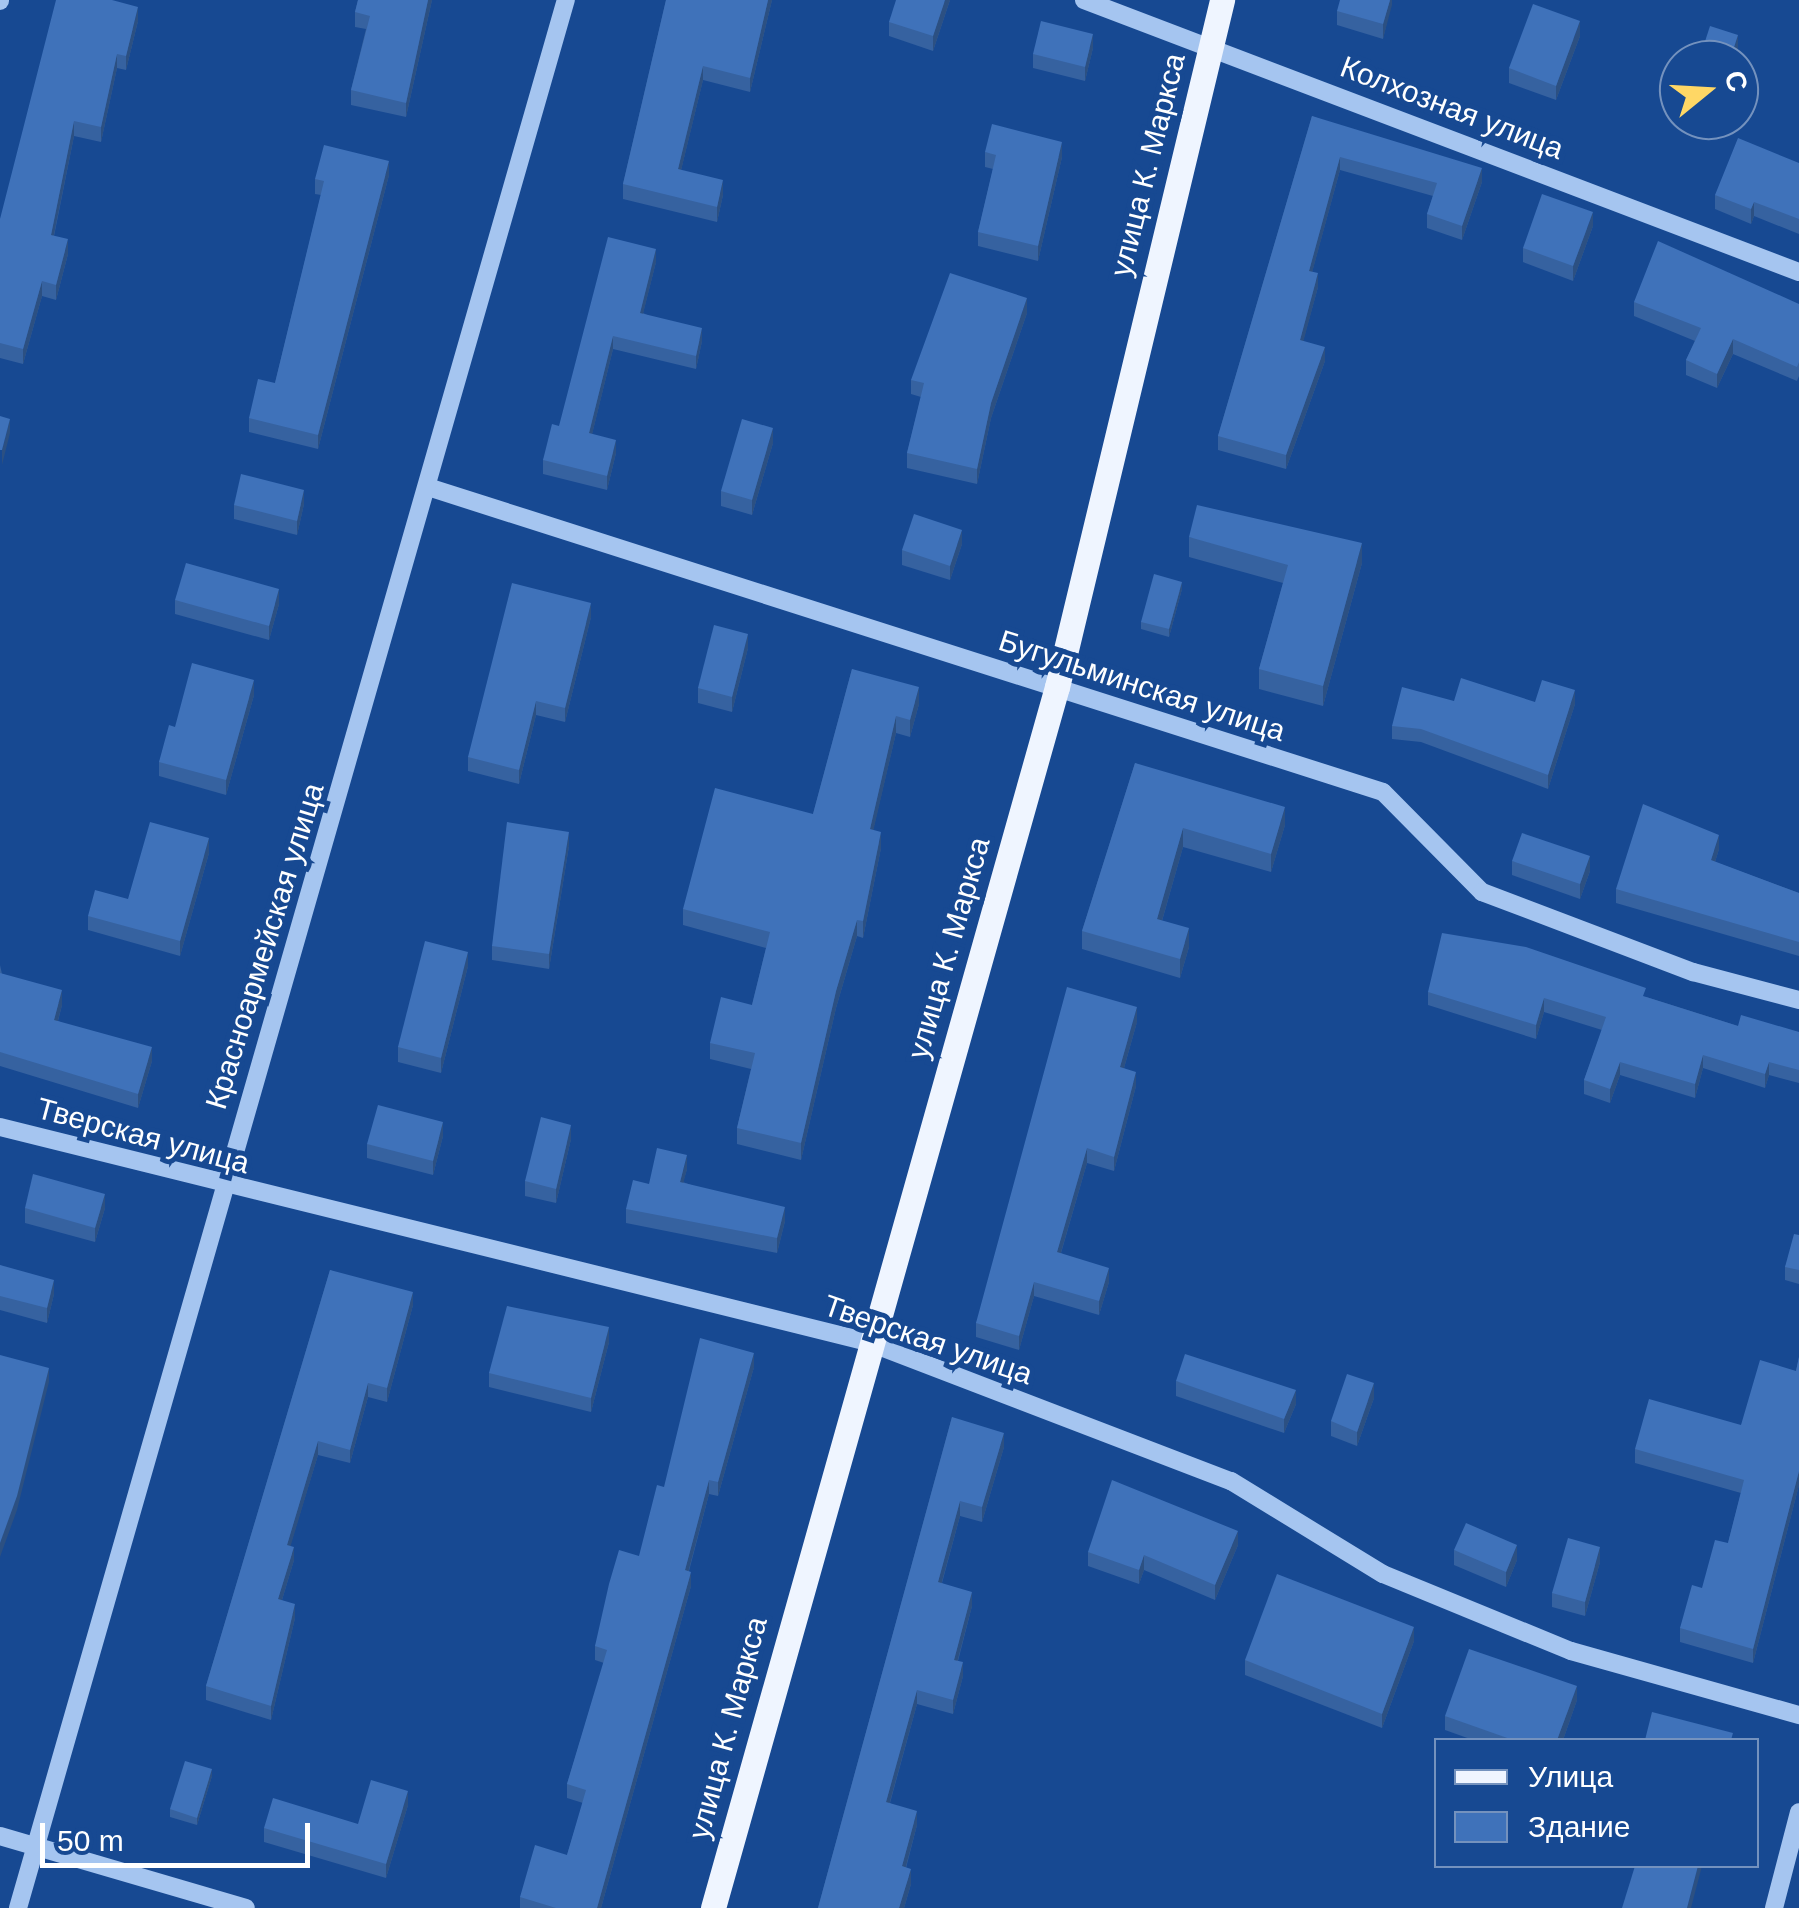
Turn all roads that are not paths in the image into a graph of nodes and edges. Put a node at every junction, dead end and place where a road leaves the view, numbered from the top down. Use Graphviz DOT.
graph roads {
  1 [pos="566,0"];
  2 [pos="1084,0"];
  3 [pos="1222,0"];
  4 [pos="1210,43"];
  5 [pos="1799,272"];
  6 [pos="430,488"];
  7 [pos="1057,688"];
  8 [pos="1799,1000"];
  9 [pos="0,1127"];
  10 [pos="222,1187"];
  11 [pos="868,1342"];
  12 [pos="1799,1715"];
  13 [pos="1799,1812"];
  14 [pos="0,1836"];
  15 [pos="38,1848"];
  16 [pos="18,1908"];
  17 [pos="246,1908"];
  18 [pos="713,1908"];
  19 [pos="1774,1908"];
  1 -- 6 [label="street, Красноармейская улица"];
  2 -- 4 [label="street, Колхозная улица"];
  3 -- 4 [label="main road, улица К. Маркса"];
  4 -- 5 [label="street, Колхозная улица"];
  4 -- 7 [label="main road, улица К. Маркса"];
  6 -- 7 [label="street, Бугульминская улица"];
  6 -- 10 [label="street, Красноармейская улица"];
  7 -- 8 [label="street, Бугульминская улица"];
  7 -- 11 [label="main road, улица К. Маркса"];
  9 -- 10 [label="street, Тверская улица"];
  10 -- 11 [label="street, Тверская улица"];
  10 -- 15 [label="street, Красноармейская улица"];
  11 -- 12 [label="street, Тверская улица"];
  11 -- 18 [label="main road, улица К. Маркса"];
  13 -- 19 [label="street"];
  14 -- 15 [label="street"];
  15 -- 16 [label="street, Красноармейская улица"];
  15 -- 17 [label="street"];
}
